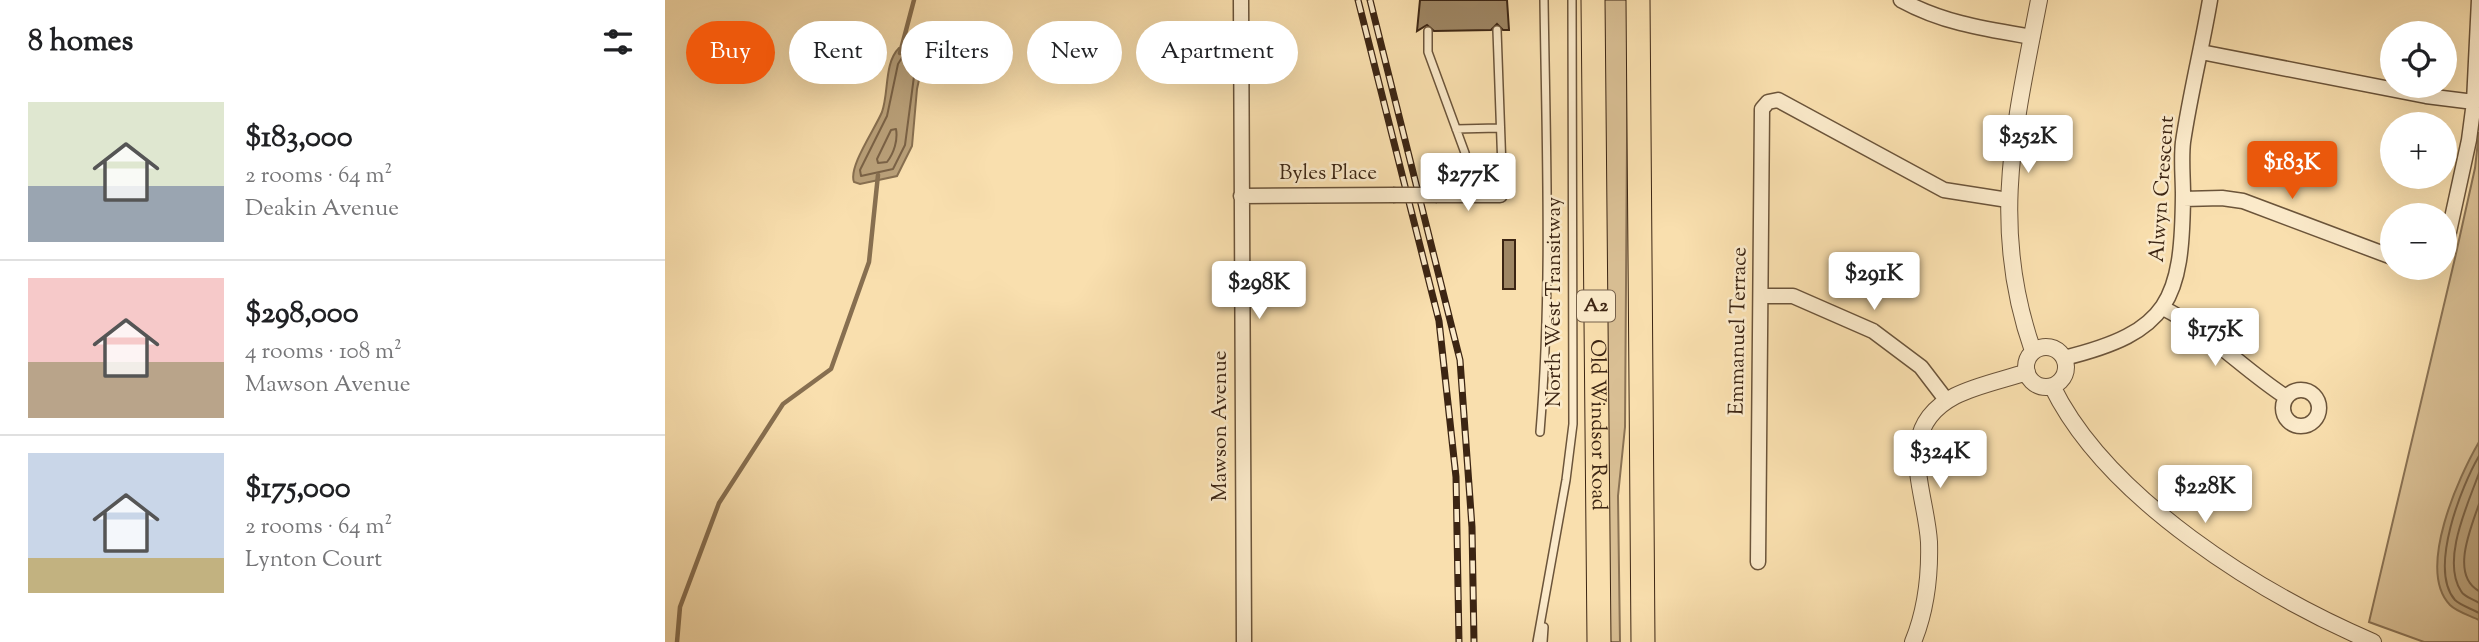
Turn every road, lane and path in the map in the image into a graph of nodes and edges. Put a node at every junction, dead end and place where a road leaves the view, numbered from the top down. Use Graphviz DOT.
graph roads {
  1 [pos="1241,0"];
  2 [pos="1544,0"];
  3 [pos="1572,0"];
  4 [pos="1593,0"];
  5 [pos="1638,0"];
  6 [pos="1901,0"];
  7 [pos="2039,0"];
  8 [pos="2210,0"];
  9 [pos="2479,0"];
  10 [pos="1497,30"];
  11 [pos="1428,31"];
  12 [pos="2032,37"];
  13 [pos="2201,52"];
  14 [pos="2474,102"];
  15 [pos="1500,128"];
  16 [pos="1456,129"];
  17 [pos="1469,195"];
  18 [pos="1500,195"];
  19 [pos="1241,196"];
  20 [pos="2183,199"];
  21 [pos="2008,200"];
  22 [pos="2454,203"];
  23 [pos="2380,252"];
  24 [pos="1761,296"];
  25 [pos="2163,308"];
  26 [pos="2033,351"];
  27 [pos="2064,358"];
  28 [pos="2027,373"];
  29 [pos="2052,386"];
  30 [pos="2286,397"];
  31 [pos="1947,401"];
  32 [pos="1540,432"];
  33 [pos="1758,562"];
  34 [pos="1545,602"];
  35 [pos="1244,642"];
  36 [pos="1537,642"];
  37 [pos="1543,642"];
  38 [pos="1599,642"];
  39 [pos="1643,642"];
  40 [pos="1913,642"];
  41 [pos="2373,642"];
  1 -- 19 [label="street, Mawson Avenue"];
  2 -- 32 [label="lane"];
  3 -- 34 [label="lane, North West Transitway"];
  4 -- 38 [label="highway, Old Windsor Road / A2"];
  5 -- 39 [label="highway, Old Windsor Road / A2"];
  6 -- 12 [label="street"];
  7 -- 12 [label="street"];
  8 -- 13 [label="street, Alwyn Crescent"];
  9 -- 14 [label="street"];
  10 -- 15 [label="lane"];
  11 -- 16 [label="lane"];
  12 -- 21 [label="street"];
  13 -- 14 [label="street"];
  13 -- 20 [label="street, Alwyn Crescent"];
  14 -- 22 [label="street"];
  15 -- 16 [label="lane"];
  15 -- 18 [label="lane"];
  16 -- 17 [label="lane"];
  17 -- 18 [label="street, Byles Place"];
  17 -- 19 [label="street, Byles Place, bridge"];
  19 -- 35 [label="street, Mawson Avenue"];
  20 -- 23 [label="street"];
  20 -- 25 [label="street, Alwyn Crescent"];
  21 -- 24 [label="street, Emmanuel Terrace"];
  21 -- 26 [label="street"];
  24 -- 31 [label="street"];
  24 -- 33 [label="street, Emmanuel Terrace"];
  25 -- 27 [label="street, Alwyn Crescent"];
  25 -- 30 [label="street"];
  26 -- 27 [label="street"];
  26 -- 28 [label="street"];
  27 -- 29 [label="street"];
  28 -- 29 [label="street"];
  28 -- 31 [label="street"];
  29 -- 41 [label="street"];
  31 -- 40 [label="street"];
  34 -- 36 [label="lane, North West Transitway"];
  34 -- 37 [label="lane, North West Transitway"];
}
